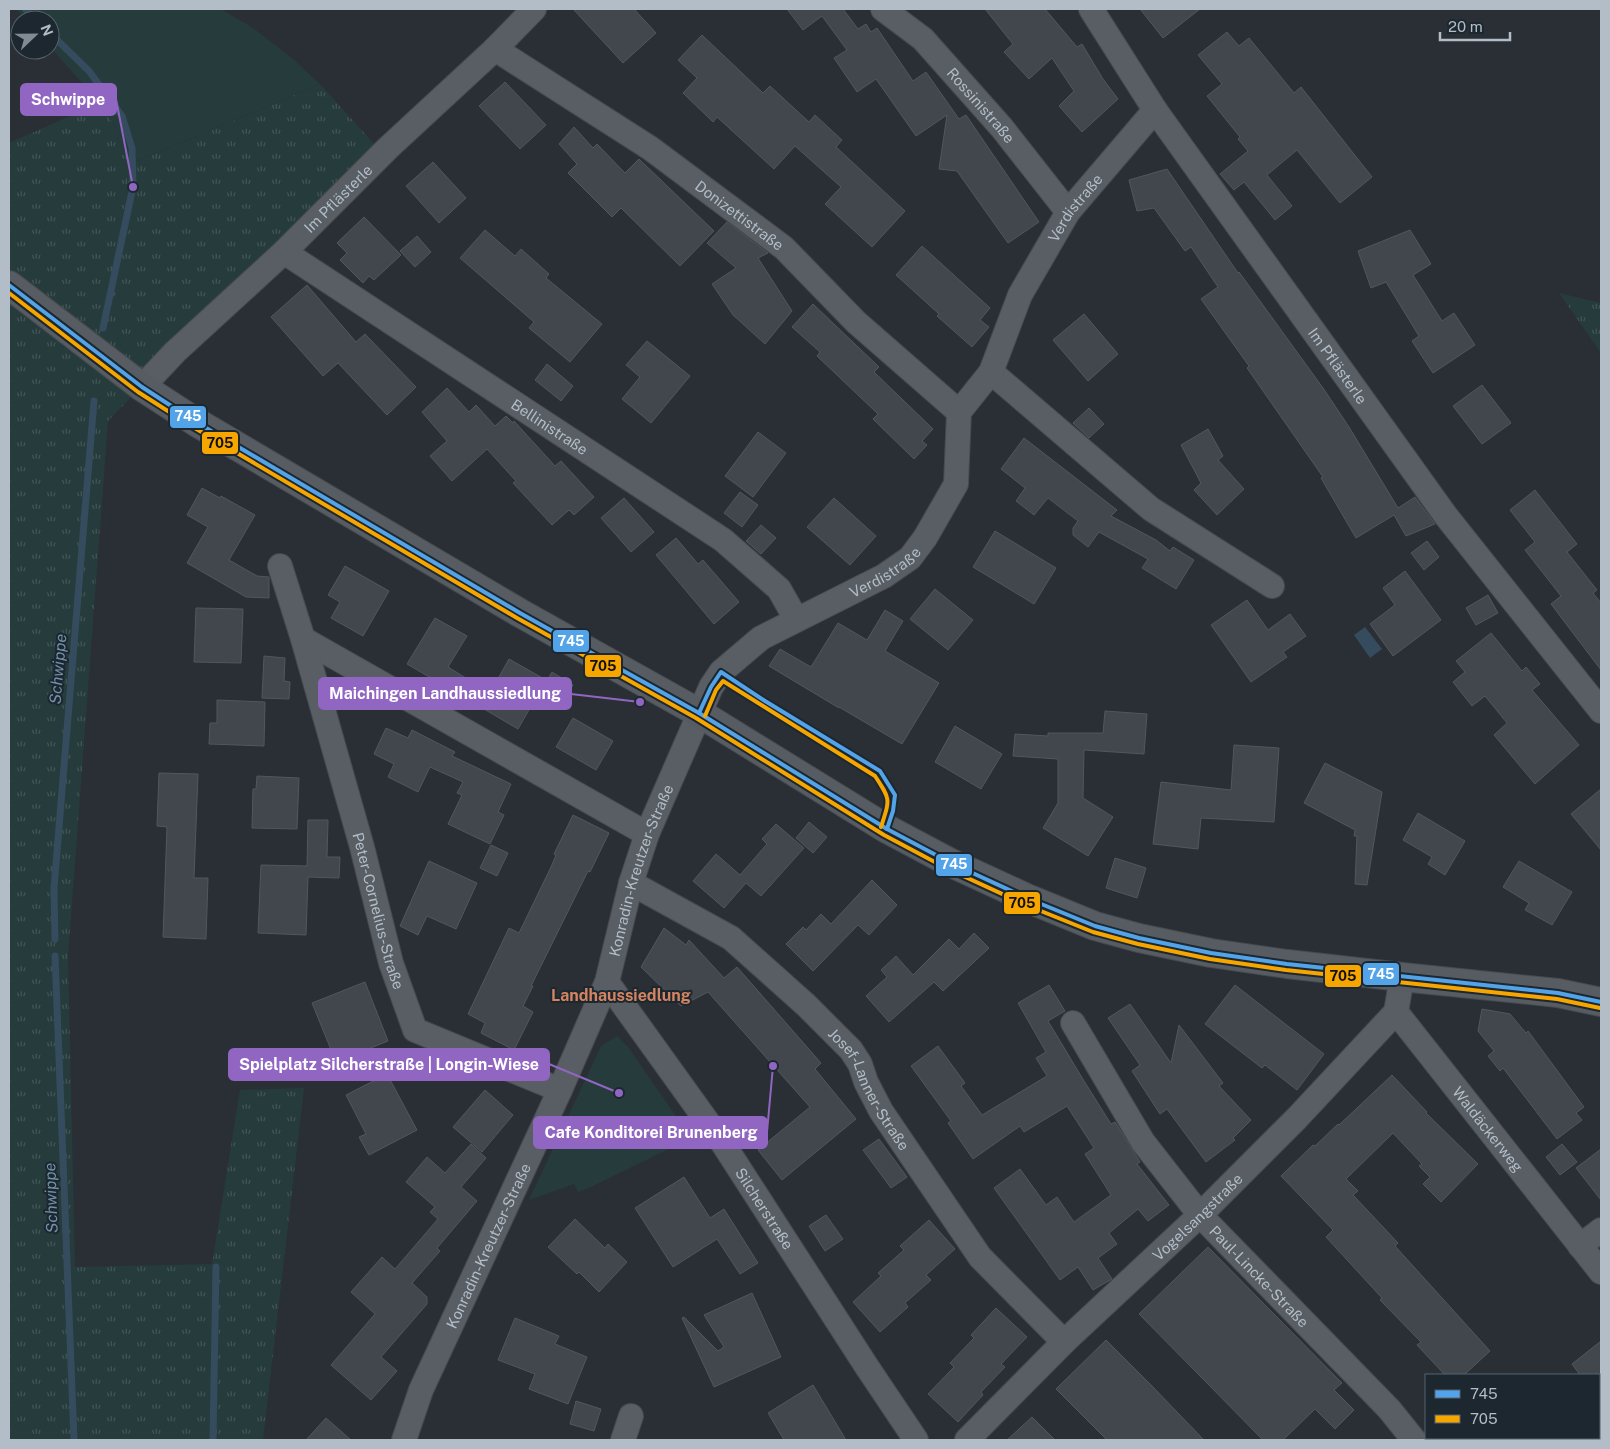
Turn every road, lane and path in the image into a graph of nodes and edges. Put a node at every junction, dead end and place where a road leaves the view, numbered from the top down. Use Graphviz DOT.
graph roads {
  1 [pos="534,9"];
  2 [pos="883,9"];
  3 [pos="1091,9"];
  4 [pos="495,49"];
  5 [pos="1155,110"];
  6 [pos="1068,212"];
  7 [pos="284,252"];
  8 [pos="9,285"];
  9 [pos="991,372"];
  10 [pos="142,387"];
  11 [pos="959,412"];
  12 [pos="280,566"];
  13 [pos="1272,586"];
  14 [pos="796,619"];
  15 [pos="303,639"];
  16 [pos="1601,711"];
  17 [pos="699,713"];
  18 [pos="647,834"];
  19 [pos="631,883"];
  20 [pos="1402,977"];
  21 [pos="607,982"];
  22 [pos="1601,1002"];
  23 [pos="1396,1012"];
  24 [pos="1073,1023"];
  25 [pos="560,1090"];
  26 [pos="1200,1214"];
  27 [pos="1601,1230"];
  28 [pos="1580,1246"];
  29 [pos="1601,1272"];
  30 [pos="1064,1342"];
  31 [pos="631,1416"];
  32 [pos="404,1440"];
  33 [pos="622,1440"];
  34 [pos="916,1440"];
  35 [pos="967,1440"];
  36 [pos="1414,1440"];
  1 -- 4 [label="street, Im Pflästerle"];
  2 -- 6 [label="street, Rossinistraße"];
  3 -- 5 [label="street, Im Pflästerle"];
  4 -- 7 [label="street, Im Pflästerle"];
  4 -- 11 [label="street, Donizettistraße"];
  5 -- 6 [label="street, Verdistraße"];
  5 -- 16 [label="street, Im Pflästerle"];
  6 -- 9 [label="street, Verdistraße"];
  7 -- 10 [label="street, Im Pflästerle"];
  7 -- 14 [label="street, Bellinistraße"];
  8 -- 10 [label="main road"];
  9 -- 11 [label="street, Verdistraße"];
  9 -- 13 [label="street"];
  10 -- 17 [label="main road"];
  11 -- 14 [label="street, Verdistraße"];
  12 -- 15 [label="street, Peter-Cornelius-Straße"];
  14 -- 17 [label="street, Verdistraße"];
  15 -- 18 [label="street"];
  15 -- 25 [label="street, Peter-Cornelius-Straße"];
  17 -- 18 [label="street, Konradin-Kreutzer-Straße"];
  17 -- 20 [label="main road"];
  18 -- 19 [label="street, Konradin-Kreutzer-Straße"];
  19 -- 21 [label="street, Konradin-Kreutzer-Straße"];
  19 -- 30 [label="street, Josef-Lanner-Straße"];
  20 -- 22 [label="main road"];
  20 -- 23 [label="street"];
  21 -- 25 [label="street, Konradin-Kreutzer-Straße"];
  21 -- 34 [label="street, Silcherstraße"];
  23 -- 26 [label="street, Vogelsangstraße"];
  23 -- 28 [label="street, Waldäckerweg"];
  24 -- 26 [label="street, Paul-Lincke-Straße"];
  25 -- 32 [label="street, Konradin-Kreutzer-Straße"];
  26 -- 30 [label="street, Vogelsangstraße"];
  26 -- 36 [label="street, Paul-Lincke-Straße"];
  27 -- 28 [label="street"];
  28 -- 29 [label="street, Waldäckerweg"];
  30 -- 35 [label="street, Vogelsangstraße"];
  31 -- 33 [label="street"];
}
